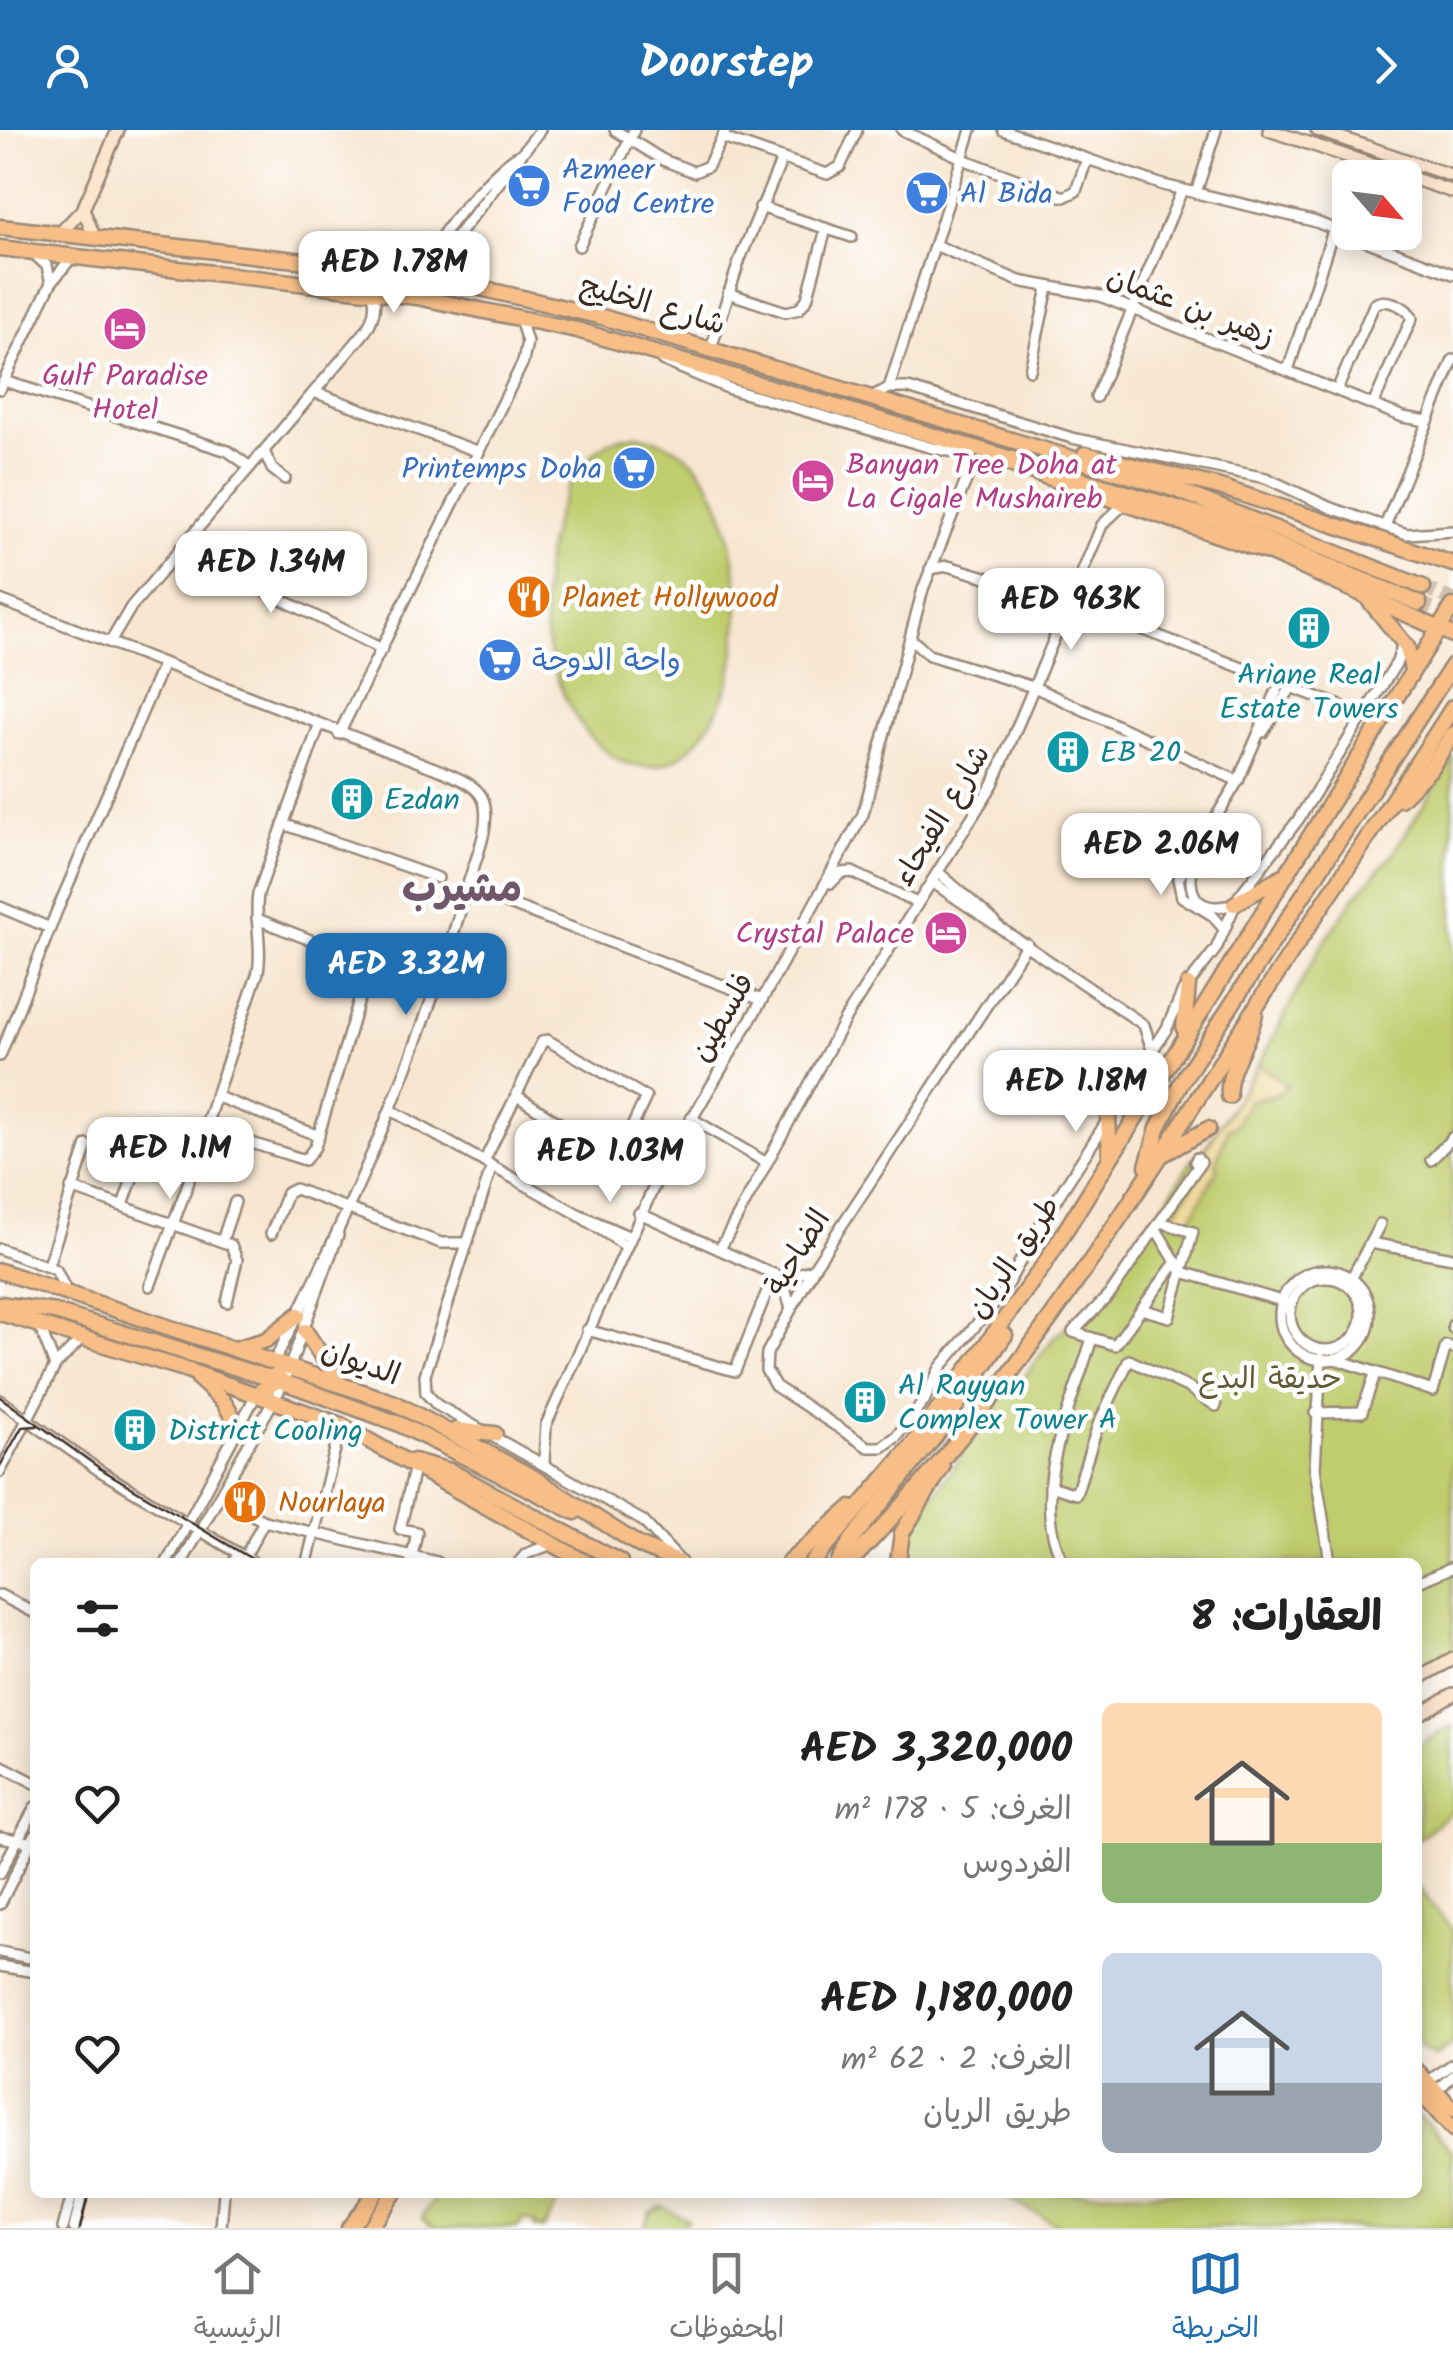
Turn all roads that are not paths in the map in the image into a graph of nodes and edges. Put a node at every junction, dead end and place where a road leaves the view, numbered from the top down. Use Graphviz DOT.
graph roads {
  1 [pos="118,130"];
  2 [pos="540,130"];
  3 [pos="615,130"];
  4 [pos="857,130"];
  5 [pos="902,130"];
  6 [pos="970,130"];
  7 [pos="1003,130"];
  8 [pos="1217,130"];
  9 [pos="1268,130"];
  10 [pos="1317,130"];
  11 [pos="1365,130"];
  12 [pos="724,134"];
  13 [pos="631,135"];
  14 [pos="1359,144"];
  15 [pos="519,156"];
  16 [pos="961,158"];
  17 [pos="782,159"];
  18 [pos="1087,159"];
  19 [pos="1453,176"];
  20 [pos="1182,190"];
  21 [pos="1196,192"];
  22 [pos="1453,192"];
  23 [pos="760,208"];
  24 [pos="84,209"];
  25 [pos="0,226"];
  26 [pos="1332,227"];
  27 [pos="826,230"];
  28 [pos="60,233"];
  29 [pos="1332,234"];
  30 [pos="94,236"];
  31 [pos="852,237"];
  32 [pos="437,242"];
  33 [pos="935,245"];
  34 [pos="580,246"];
  35 [pos="0,248"];
  36 [pos="1391,250"];
  37 [pos="30,252"];
  38 [pos="73,256"];
  39 [pos="345,264"];
  40 [pos="379,268"];
  41 [pos="421,274"];
  42 [pos="1453,274"];
  43 [pos="51,283"];
  44 [pos="462,284"];
  45 [pos="1048,288"];
  46 [pos="374,292"];
  47 [pos="728,293"];
  48 [pos="436,300"];
  49 [pos="1134,310"];
  50 [pos="518,317"];
  51 [pos="711,348"];
  52 [pos="902,352"];
  53 [pos="1453,360"];
  54 [pos="1030,370"];
  55 [pos="1288,370"];
  56 [pos="2,385"];
  57 [pos="888,388"];
  58 [pos="908,388"];
  59 [pos="1333,389"];
  60 [pos="314,392"];
  61 [pos="871,397"];
  62 [pos="1096,397"];
  63 [pos="1376,406"];
  64 [pos="1426,420"];
  65 [pos="970,450"];
  66 [pos="264,451"];
  67 [pos="479,452"];
  68 [pos="1056,453"];
  69 [pos="250,467"];
  70 [pos="272,469"];
  71 [pos="286,479"];
  72 [pos="1124,504"];
  73 [pos="1385,526"];
  74 [pos="1448,532"];
  75 [pos="180,549"];
  76 [pos="1453,550"];
  77 [pos="1432,557"];
  78 [pos="1453,564"];
  79 [pos="930,568"];
  80 [pos="1423,587"];
  81 [pos="1364,595"];
  82 [pos="0,600"];
  83 [pos="1071,602"];
  84 [pos="1419,603"];
  85 [pos="1453,606"];
  86 [pos="1453,616"];
  87 [pos="1446,632"];
  88 [pos="111,641"];
  89 [pos="910,641"];
  90 [pos="1404,642"];
  91 [pos="382,649"];
  92 [pos="164,664"];
  93 [pos="1453,665"];
  94 [pos="1412,670"];
  95 [pos="1286,683"];
  96 [pos="1036,688"];
  97 [pos="1453,707"];
  98 [pos="1364,715"];
  99 [pos="320,726"];
  100 [pos="340,734"];
  101 [pos="1453,734"];
  102 [pos="1238,781"];
  103 [pos="1388,808"];
  104 [pos="284,824"];
  105 [pos="845,849"];
  106 [pos="1195,853"];
  107 [pos="866,876"];
  108 [pos="935,877"];
  109 [pos="1282,877"];
  110 [pos="438,878"];
  111 [pos="467,888"];
  112 [pos="817,900"];
  113 [pos="918,903"];
  114 [pos="1234,904"];
  115 [pos="0,906"];
  116 [pos="257,919"];
  117 [pos="50,928"];
  118 [pos="1224,929"];
  119 [pos="1027,944"];
  120 [pos="1188,985"];
  121 [pos="762,1000"];
  122 [pos="1256,1007"];
  123 [pos="1170,1024"];
  124 [pos="1144,1025"];
  125 [pos="1181,1040"];
  126 [pos="1152,1051"];
  127 [pos="0,1056"];
  128 [pos="215,1096"];
  129 [pos="517,1096"];
  130 [pos="1229,1096"];
  131 [pos="391,1110"];
  132 [pos="1108,1117"];
  133 [pos="691,1118"];
  134 [pos="1208,1129"];
  135 [pos="319,1136"];
  136 [pos="1453,1137"];
  137 [pos="86,1144"];
  138 [pos="1159,1156"];
  139 [pos="1197,1158"];
  140 [pos="1109,1159"];
  141 [pos="1431,1160"];
  142 [pos="765,1162"];
  143 [pos="488,1164"];
  144 [pos="137,1165"];
  145 [pos="189,1181"];
  146 [pos="1143,1181"];
  147 [pos="71,1188"];
  148 [pos="235,1202"];
  149 [pos="123,1205"];
  150 [pos="347,1211"];
  151 [pos="639,1213"];
  152 [pos="174,1224"];
  153 [pos="1380,1224"];
  154 [pos="1158,1225"];
  155 [pos="338,1232"];
  156 [pos="271,1234"];
  157 [pos="222,1241"];
  158 [pos="626,1241"];
  159 [pos="465,1243"];
  160 [pos="1370,1243"];
  161 [pos="0,1249"];
  162 [pos="720,1249"];
  163 [pos="1453,1258"];
  164 [pos="48,1265"];
  165 [pos="1044,1265"];
  166 [pos="815,1266"];
  167 [pos="1179,1267"];
  168 [pos="0,1270"];
  169 [pos="778,1276"];
  170 [pos="1350,1282"];
  171 [pos="150,1286"];
  172 [pos="67,1293"];
  173 [pos="227,1302"];
  174 [pos="1287,1302"];
  175 [pos="0,1304"];
  176 [pos="791,1309"];
  177 [pos="1141,1309"];
  178 [pos="0,1313"];
  179 [pos="298,1315"];
  180 [pos="38,1324"];
  181 [pos="1368,1325"];
  182 [pos="587,1330"];
  183 [pos="305,1331"];
  184 [pos="82,1338"];
  185 [pos="1092,1338"];
  186 [pos="234,1348"];
  187 [pos="1453,1348"];
  188 [pos="954,1356"];
  189 [pos="1321,1356"];
  190 [pos="1335,1359"];
  191 [pos="275,1361"];
  192 [pos="1448,1362"];
  193 [pos="55,1366"];
  194 [pos="291,1367"];
  195 [pos="181,1368"];
  196 [pos="1376,1374"];
  197 [pos="266,1377"];
  198 [pos="284,1382"];
  199 [pos="342,1383"];
  200 [pos="256,1394"];
  201 [pos="0,1400"];
  202 [pos="274,1400"];
  203 [pos="1216,1406"];
  204 [pos="1315,1413"];
  205 [pos="27,1421"];
  206 [pos="341,1425"];
  207 [pos="546,1426"];
  208 [pos="446,1428"];
  209 [pos="240,1429"];
  210 [pos="495,1434"];
  211 [pos="914,1444"];
  212 [pos="522,1449"];
  213 [pos="944,1456"];
  214 [pos="411,1462"];
  215 [pos="544,1462"];
  216 [pos="0,1472"];
  217 [pos="1050,1486"];
  218 [pos="231,1504"];
  219 [pos="264,1522"];
  220 [pos="604,1523"];
  221 [pos="189,1524"];
  222 [pos="200,1531"];
  223 [pos="313,1534"];
  224 [pos="552,1544"];
  225 [pos="248,1551"];
  226 [pos="170,1558"];
  227 [pos="184,1558"];
  228 [pos="246,1558"];
  229 [pos="307,1558"];
  230 [pos="403,1558"];
  231 [pos="411,1558"];
  232 [pos="522,1558"];
  233 [pos="578,1558"];
  234 [pos="613,1558"];
  235 [pos="671,1558"];
  236 [pos="676,1558"];
  237 [pos="793,1558"];
  238 [pos="816,1558"];
  239 [pos="841,1558"];
  240 [pos="854,1558"];
  241 [pos="898,1558"];
  242 [pos="1062,1558"];
  243 [pos="1329,1558"];
  244 [pos="1453,1567"];
  245 [pos="1422,1580"];
  246 [pos="0,1595"];
  247 [pos="30,1611"];
  248 [pos="1453,1659"];
  249 [pos="1422,1677"];
  250 [pos="1453,1694"];
  251 [pos="1422,1713"];
  252 [pos="0,1766"];
  253 [pos="30,1781"];
  254 [pos="30,1815"];
  255 [pos="0,1837"];
  256 [pos="17,1840"];
  257 [pos="30,1840"];
  258 [pos="30,1848"];
  259 [pos="0,1872"];
  260 [pos="0,1904"];
  261 [pos="0,1952"];
  262 [pos="30,1958"];
  263 [pos="0,1966"];
  264 [pos="30,1971"];
  265 [pos="1453,2064"];
  266 [pos="1453,2076"];
  267 [pos="1425,2086"];
  268 [pos="1453,2109"];
  269 [pos="1453,2129"];
  270 [pos="71,2198"];
  271 [pos="82,2198"];
  272 [pos="224,2198"];
  273 [pos="372,2198"];
  274 [pos="391,2198"];
  275 [pos="64,2228"];
  276 [pos="74,2228"];
  277 [pos="221,2228"];
  278 [pos="349,2228"];
  279 [pos="369,2228"];
  1 -- 24 [label="street"];
  2 -- 15 [label="street"];
  3 -- 13 [label="street"];
  4 -- 17 [label="street"];
  5 -- 16 [label="street"];
  6 -- 16 [label="street"];
  7 -- 18 [label="street"];
  8 -- 21 [label="street"];
  9 -- 22 [label="street"];
  10 -- 14 [label="street"];
  11 -- 14 [label="street"];
  12 -- 13 [label="street"];
  12 -- 17 [label="street"];
  13 -- 34 [label="street"];
  14 -- 19 [label="street"];
  15 -- 32 [label="street"];
  15 -- 44 [label="street"];
  16 -- 18 [label="street"];
  16 -- 33 [label="street"];
  17 -- 23 [label="street"];
  18 -- 20 [label="street"];
  20 -- 21 [label="street"];
  20 -- 49 [label="street"];
  21 -- 26 [label="street"];
  23 -- 27 [label="street"];
  23 -- 47 [label="street"];
  24 -- 28 [label="street"];
  24 -- 30 [label="street"];
  25 -- 28 [label="main road, شارع الخليج"];
  27 -- 31 [label="street"];
  27 -- 47 [label="street"];
  28 -- 30 [label="main road, شارع الخليج"];
  29 -- 55 [label="street"];
  30 -- 39 [label="main road, شارع الخليج"];
  32 -- 40 [label="main road"];
  32 -- 41 [label="street"];
  33 -- 45 [label="street, زهير بن عثمان"];
  33 -- 52 [label="street"];
  35 -- 37 [label="main road, شارع الخليج"];
  36 -- 42 [label="street"];
  37 -- 38 [label="main road, شارع الخليج"];
  37 -- 43 [label="street"];
  38 -- 43 [label="street"];
  38 -- 46 [label="main road, شارع الخليج"];
  39 -- 40 [label="main road, شارع الخليج"];
  39 -- 46 [label="street"];
  40 -- 41 [label="main road, شارع الخليج"];
  41 -- 44 [label="main road, شارع الخليج"];
  41 -- 48 [label="street"];
  43 -- 56 [label="street"];
  44 -- 51 [label="main road, شارع الخليج"];
  45 -- 49 [label="street, زهير بن عثمان"];
  45 -- 54 [label="street"];
  46 -- 48 [label="main road, شارع الخليج"];
  46 -- 60 [label="street"];
  47 -- 51 [label="street"];
  48 -- 50 [label="main road, شارع الخليج"];
  49 -- 55 [label="street, زهير بن عثمان"];
  49 -- 62 [label="street"];
  50 -- 65 [label="main road, شارع الخليج"];
  50 -- 67 [label="street"];
  51 -- 61 [label="main road, شارع الخليج"];
  52 -- 57 [label="street"];
  52 -- 58 [label="street"];
  53 -- 64 [label="street"];
  55 -- 59 [label="street, زهير بن عثمان"];
  56 -- 69 [label="street"];
  57 -- 58 [label="street"];
  57 -- 61 [label="street"];
  58 -- 73 [label="street"];
  59 -- 63 [label="street, زهير بن عثمان"];
  59 -- 63 [label="street"];
  60 -- 66 [label="street"];
  60 -- 67 [label="street"];
  61 -- 68 [label="main road, شارع الخليج"];
  63 -- 64 [label="street, زهير بن عثمان"];
  64 -- 73 [label="street"];
  65 -- 72 [label="main road, شارع الخليج"];
  65 -- 79 [label="street, فلسطين"];
  65 -- 84 [label="main road, شارع الخليج"];
  66 -- 69 [label="street"];
  66 -- 70 [label="street"];
  67 -- 91 [label="street"];
  68 -- 77 [label="main road, شارع الخليج"];
  68 -- 80 [label="main road, شارع الخليج"];
  69 -- 70 [label="street"];
  69 -- 75 [label="street"];
  70 -- 71 [label="street"];
  72 -- 81 [label="main road, شارع الخليج"];
  72 -- 83 [label="street, شارع الفيحاء"];
  73 -- 74 [label="street"];
  75 -- 88 [label="street"];
  75 -- 91 [label="street"];
  76 -- 77 [label="main road"];
  77 -- 78 [label="main road, شارع الخليج"];
  79 -- 83 [label="street"];
  79 -- 89 [label="street, فلسطين"];
  81 -- 87 [label="main road, شارع الخليج"];
  81 -- 90 [label="main road"];
  82 -- 88 [label="street"];
  83 -- 95 [label="street"];
  83 -- 96 [label="street, شارع الفيحاء"];
  85 -- 87 [label="main road, طريق الريان"];
  86 -- 87 [label="main road"];
  87 -- 94 [label="main road, طريق الريان"];
  88 -- 92 [label="street"];
  89 -- 96 [label="street"];
  89 -- 105 [label="street, فلسطين"];
  90 -- 94 [label="main road"];
  90 -- 98 [label="street, طريق الريان"];
  91 -- 100 [label="street"];
  92 -- 99 [label="street"];
  92 -- 117 [label="street"];
  93 -- 146 [label="main road"];
  94 -- 109 [label="main road, طريق الريان"];
  95 -- 98 [label="street"];
  95 -- 102 [label="street"];
  96 -- 102 [label="street"];
  96 -- 108 [label="street, شارع الفيحاء"];
  97 -- 103 [label="main road, طريق الريان"];
  98 -- 114 [label="street, طريق الريان"];
  99 -- 100 [label="street"];
  99 -- 104 [label="street"];
  100 -- 111 [label="street"];
  101 -- 103 [label="main road"];
  102 -- 106 [label="street"];
  103 -- 122 [label="main road, طريق الريان"];
  104 -- 110 [label="street"];
  104 -- 116 [label="street"];
  105 -- 107 [label="street"];
  105 -- 112 [label="street, فلسطين"];
  106 -- 114 [label="street"];
  106 -- 118 [label="street"];
  107 -- 112 [label="street"];
  107 -- 113 [label="street"];
  108 -- 113 [label="street, شارع الفيحاء"];
  108 -- 119 [label="street"];
  109 -- 114 [label="main road"];
  109 -- 125 [label="main road, طريق الريان"];
  111 -- 121 [label="street"];
  111 -- 131 [label="street"];
  112 -- 121 [label="street, فلسطين"];
  113 -- 142 [label="street, شارع الفيحاء"];
  114 -- 118 [label="street, طريق الريان"];
  115 -- 117 [label="street"];
  116 -- 128 [label="street"];
  116 -- 135 [label="street"];
  117 -- 127 [label="street"];
  118 -- 120 [label="street, طريق الريان"];
  119 -- 124 [label="street"];
  119 -- 166 [label="street, الضاحية"];
  120 -- 123 [label="street, طريق الريان"];
  120 -- 125 [label="main road"];
  121 -- 133 [label="street, فلسطين"];
  122 -- 130 [label="main road"];
  122 -- 138 [label="main road, طريق الريان"];
  123 -- 124 [label="street"];
  123 -- 126 [label="street, طريق الريان"];
  124 -- 126 [label="street"];
  125 -- 140 [label="main road, طريق الريان"];
  126 -- 132 [label="street, طريق الريان"];
  128 -- 135 [label="street"];
  128 -- 135 [label="street"];
  129 -- 129 [label="street"];
  129 -- 143 [label="street"];
  131 -- 143 [label="street"];
  131 -- 150 [label="street"];
  132 -- 140 [label="main road"];
  132 -- 188 [label="street, طريق الريان"];
  133 -- 142 [label="street"];
  133 -- 151 [label="street, فلسطين"];
  134 -- 138 [label="main road"];
  136 -- 141 [label="street"];
  137 -- 147 [label="street"];
  138 -- 146 [label="main road, طريق الريان"];
  139 -- 154 [label="street"];
  140 -- 165 [label="main road, طريق الريان"];
  142 -- 162 [label="street, شارع الفيحاء"];
  143 -- 158 [label="street"];
  143 -- 159 [label="street"];
  144 -- 149 [label="street"];
  145 -- 152 [label="street"];
  146 -- 213 [label="main road, طريق الريان"];
  147 -- 149 [label="street"];
  147 -- 164 [label="street"];
  148 -- 157 [label="street"];
  149 -- 152 [label="street"];
  150 -- 155 [label="street"];
  150 -- 156 [label="street"];
  150 -- 159 [label="street"];
  151 -- 158 [label="street, فلسطين"];
  151 -- 162 [label="street"];
  152 -- 157 [label="street"];
  152 -- 171 [label="street"];
  153 -- 160 [label="street"];
  154 -- 167 [label="street"];
  154 -- 167 [label="street"];
  154 -- 185 [label="street"];
  155 -- 179 [label="street"];
  155 -- 183 [label="street"];
  157 -- 173 [label="street"];
  158 -- 182 [label="street, فلسطين"];
  159 -- 210 [label="street, الديوان"];
  160 -- 163 [label="street"];
  160 -- 170 [label="street"];
  161 -- 164 [label="street"];
  162 -- 169 [label="street"];
  164 -- 172 [label="street"];
  165 -- 211 [label="main road, طريق الريان"];
  165 -- 239 [label="main road"];
  166 -- 169 [label="street"];
  166 -- 176 [label="street, الضاحية"];
  167 -- 174 [label="street"];
  167 -- 177 [label="street"];
  167 -- 177 [label="street"];
  168 -- 172 [label="main road, الديوان"];
  169 -- 176 [label="street"];
  169 -- 182 [label="street"];
  170 -- 174 [label="street"];
  170 -- 181 [label="street"];
  172 -- 186 [label="main road, الديوان"];
  174 -- 189 [label="street"];
  175 -- 197 [label="main road"];
  176 -- 188 [label="street, الضاحية"];
  177 -- 185 [label="street"];
  178 -- 180 [label="main road"];
  179 -- 186 [label="main road"];
  179 -- 191 [label="street"];
  180 -- 184 [label="main road"];
  180 -- 193 [label="street"];
  181 -- 189 [label="street"];
  181 -- 190 [label="street"];
  182 -- 207 [label="street, فلسطين"];
  183 -- 194 [label="street"];
  183 -- 199 [label="main road"];
  184 -- 193 [label="street"];
  184 -- 195 [label="main road"];
  185 -- 217 [label="street"];
  186 -- 191 [label="main road, الديوان"];
  187 -- 192 [label="street"];
  189 -- 190 [label="street"];
  189 -- 204 [label="street"];
  190 -- 196 [label="street"];
  191 -- 194 [label="main road, الديوان"];
  191 -- 197 [label="street"];
  192 -- 196 [label="street"];
  193 -- 205 [label="street"];
  194 -- 197 [label="main road"];
  194 -- 198 [label="street"];
  194 -- 199 [label="main road, الديوان"];
  195 -- 200 [label="main road"];
  195 -- 209 [label="main road"];
  196 -- 204 [label="street"];
  197 -- 200 [label="street"];
  198 -- 200 [label="main road"];
  198 -- 202 [label="street"];
  198 -- 220 [label="main road"];
  199 -- 208 [label="main road, الديوان"];
  200 -- 202 [label="main road"];
  200 -- 209 [label="street"];
  201 -- 205 [label="street"];
  202 -- 206 [label="main road"];
  202 -- 222 [label="street"];
  203 -- 217 [label="street"];
  204 -- 243 [label="street"];
  205 -- 216 [label="street"];
  205 -- 221 [label="street"];
  206 -- 214 [label="main road"];
  206 -- 223 [label="street"];
  207 -- 212 [label="street, فلسطين"];
  207 -- 215 [label="street, فلسطين"];
  208 -- 210 [label="main road"];
  208 -- 220 [label="main road, الديوان"];
  209 -- 221 [label="street"];
  210 -- 212 [label="street, الديوان"];
  211 -- 237 [label="main road"];
  211 -- 238 [label="main road, طريق الريان"];
  212 -- 215 [label="street, الديوان"];
  213 -- 240 [label="main road, طريق الريان"];
  213 -- 241 [label="main road"];
  214 -- 224 [label="main road"];
  214 -- 231 [label="street"];
  214 -- 234 [label="main road"];
  215 -- 236 [label="street, الديوان"];
  217 -- 242 [label="street"];
  218 -- 219 [label="street"];
  219 -- 223 [label="street"];
  219 -- 225 [label="street"];
  220 -- 235 [label="main road, الديوان"];
  221 -- 222 [label="street"];
  221 -- 226 [label="street"];
  222 -- 227 [label="street"];
  222 -- 228 [label="street"];
  223 -- 229 [label="street"];
  223 -- 230 [label="street"];
  224 -- 232 [label="street"];
  224 -- 233 [label="main road"];
  244 -- 245 [label="street"];
  246 -- 247 [label="street"];
  248 -- 249 [label="street"];
  250 -- 251 [label="street"];
  252 -- 253 [label="street"];
  254 -- 256 [label="street"];
  255 -- 256 [label="street"];
  256 -- 257 [label="street"];
  256 -- 259 [label="street"];
  258 -- 260 [label="street"];
  261 -- 262 [label="street"];
  263 -- 264 [label="street"];
  265 -- 267 [label="street"];
  266 -- 267 [label="street"];
  267 -- 268 [label="main road"];
  267 -- 269 [label="main road"];
  270 -- 275 [label="street"];
  271 -- 276 [label="street"];
  272 -- 277 [label="street"];
  273 -- 278 [label="main road"];
  274 -- 279 [label="main road"];
}
